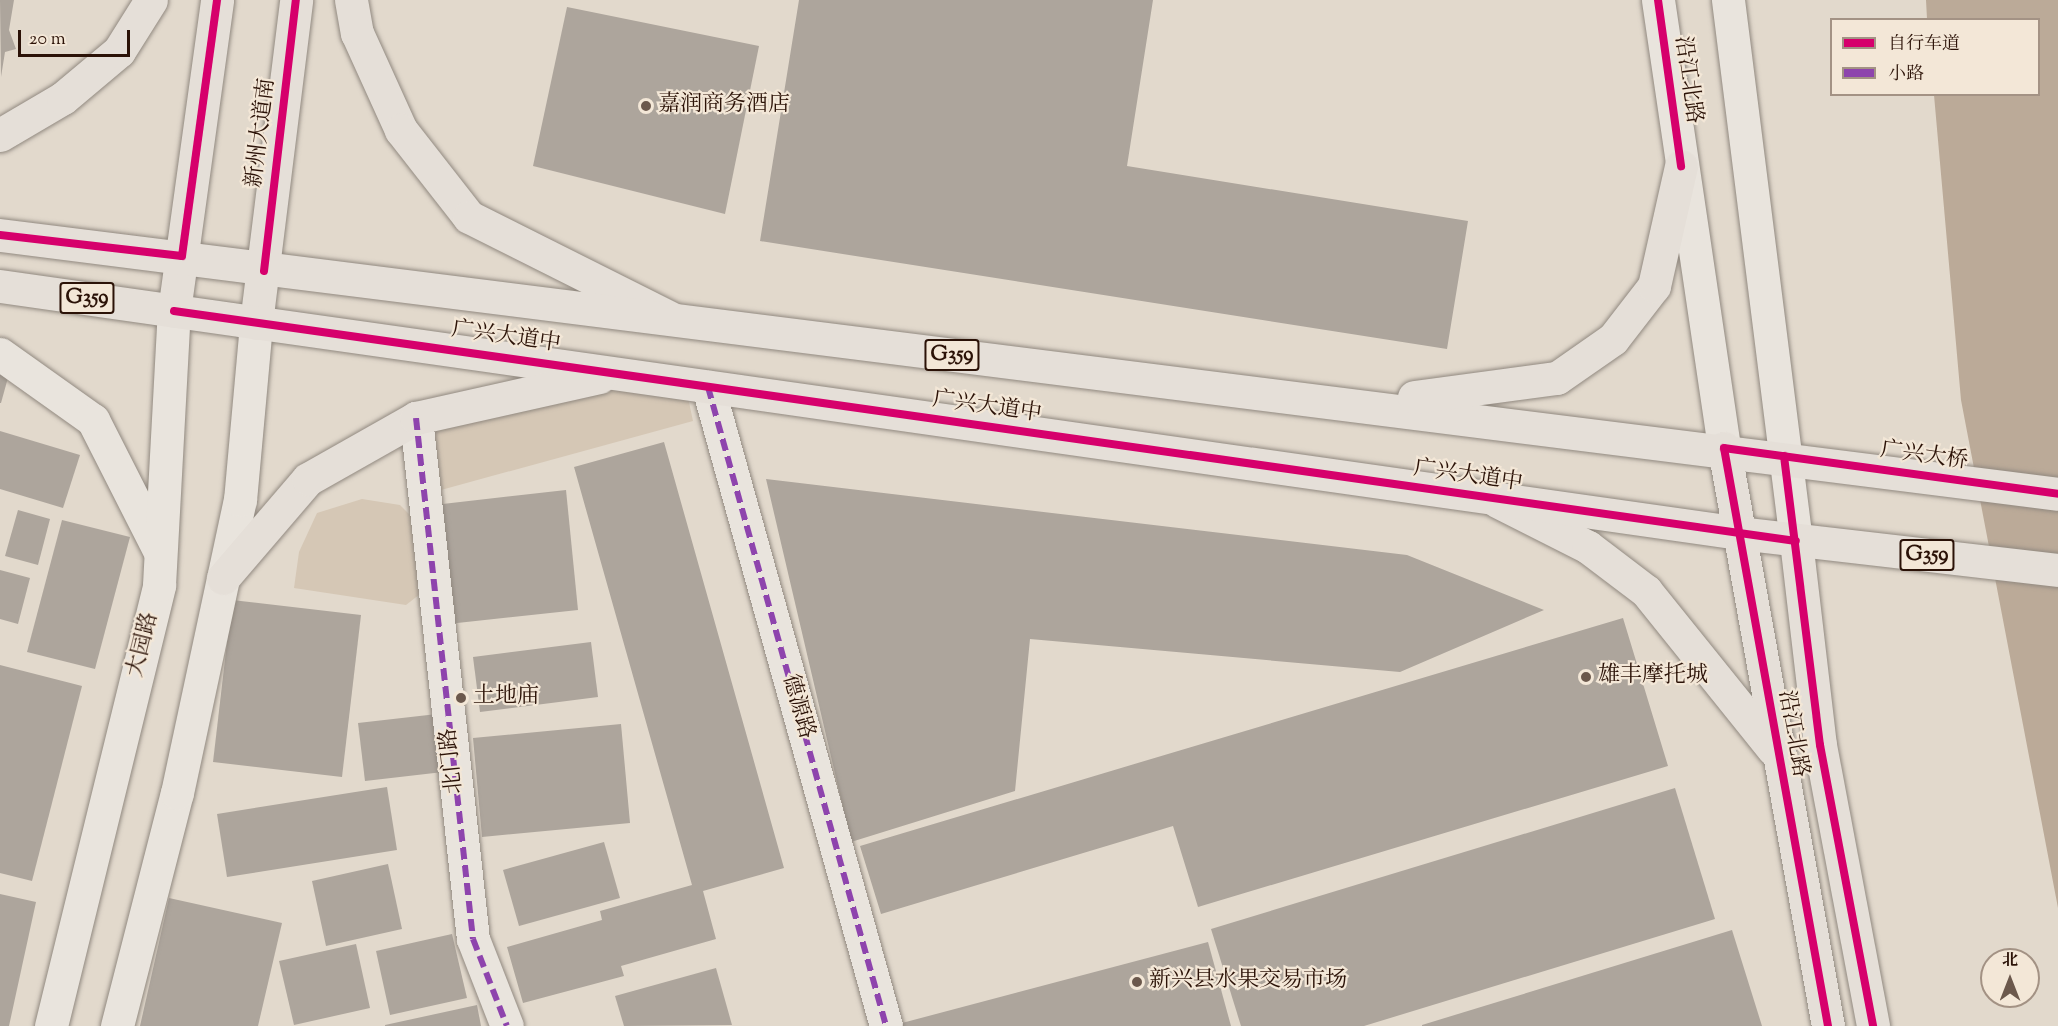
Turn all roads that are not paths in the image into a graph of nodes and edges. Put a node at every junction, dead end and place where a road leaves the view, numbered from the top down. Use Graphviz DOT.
graph roads {
  1 [pos="151,0"];
  2 [pos="217,0"];
  3 [pos="296,0"];
  4 [pos="351,0"];
  5 [pos="1658,0"];
  6 [pos="1728,0"];
  7 [pos="0,135"];
  8 [pos="1681,166"];
  9 [pos="0,235"];
  10 [pos="182,256"];
  11 [pos="264,271"];
  12 [pos="0,286"];
  13 [pos="174,311"];
  14 [pos="256,323"];
  15 [pos="681,323"];
  16 [pos="0,354"];
  17 [pos="622,372"];
  18 [pos="708,387"];
  19 [pos="1353,403"];
  20 [pos="416,418"];
  21 [pos="1724,448"];
  22 [pos="1785,456"];
  23 [pos="2058,494"];
  24 [pos="1490,498"];
  25 [pos="1739,533"];
  26 [pos="1796,541"];
  27 [pos="160,554"];
  28 [pos="2058,570"];
  29 [pos="223,578"];
  30 [pos="1776,753"];
  31 [pos="51,1026"];
  32 [pos="117,1026"];
  33 [pos="507,1026"];
  34 [pos="886,1026"];
  35 [pos="1828,1026"];
  36 [pos="1873,1026"];
  1 -- 7 [label="main road"];
  2 -- 10 [label="main road"];
  3 -- 11 [label="main road, 新州大道南"];
  4 -- 15 [label="main road"];
  5 -- 8 [label="main road, 沿江北路"];
  6 -- 22 [label="main road, 沿江北路"];
  8 -- 19 [label="main road"];
  8 -- 21 [label="main road, 沿江北路"];
  9 -- 10 [label="main road, 广兴大道中 / G359"];
  10 -- 11 [label="main road, 广兴大道中 / G359"];
  10 -- 13 [label="main road, 大园路"];
  11 -- 14 [label="main road"];
  11 -- 15 [label="main road, 广兴大道中 / G359"];
  12 -- 13 [label="main road, 广兴大道中 / G359"];
  13 -- 14 [label="main road, 广兴大道中 / G359"];
  13 -- 27 [label="main road, 大园路"];
  14 -- 17 [label="main road, 广兴大道中 / G359"];
  14 -- 29 [label="main road"];
  15 -- 19 [label="main road, 广兴大道中 / G359"];
  16 -- 27 [label="main road"];
  17 -- 18 [label="main road, 广兴大道中 / G359"];
  17 -- 20 [label="main road"];
  18 -- 24 [label="main road, 广兴大道中 / G359"];
  18 -- 34 [label="main road, 德源路"];
  19 -- 21 [label="main road, 广兴大道中 / G359"];
  20 -- 29 [label="main road"];
  20 -- 33 [label="main road, 北门路"];
  21 -- 22 [label="main road, 广兴大道中 / G359"];
  21 -- 25 [label="main road, 沿江北路"];
  22 -- 23 [label="main road, 广兴大桥 / G359"];
  22 -- 26 [label="main road, 沿江北路"];
  24 -- 25 [label="main road, 广兴大道中 / G359"];
  24 -- 30 [label="main road"];
  25 -- 26 [label="main road, 广兴大道中 / G359"];
  25 -- 30 [label="main road, 沿江北路"];
  26 -- 28 [label="main road, G359"];
  26 -- 36 [label="main road, 沿江北路"];
  27 -- 31 [label="main road, 大园路"];
  29 -- 32 [label="main road"];
  30 -- 35 [label="main road, 沿江北路"];
}
